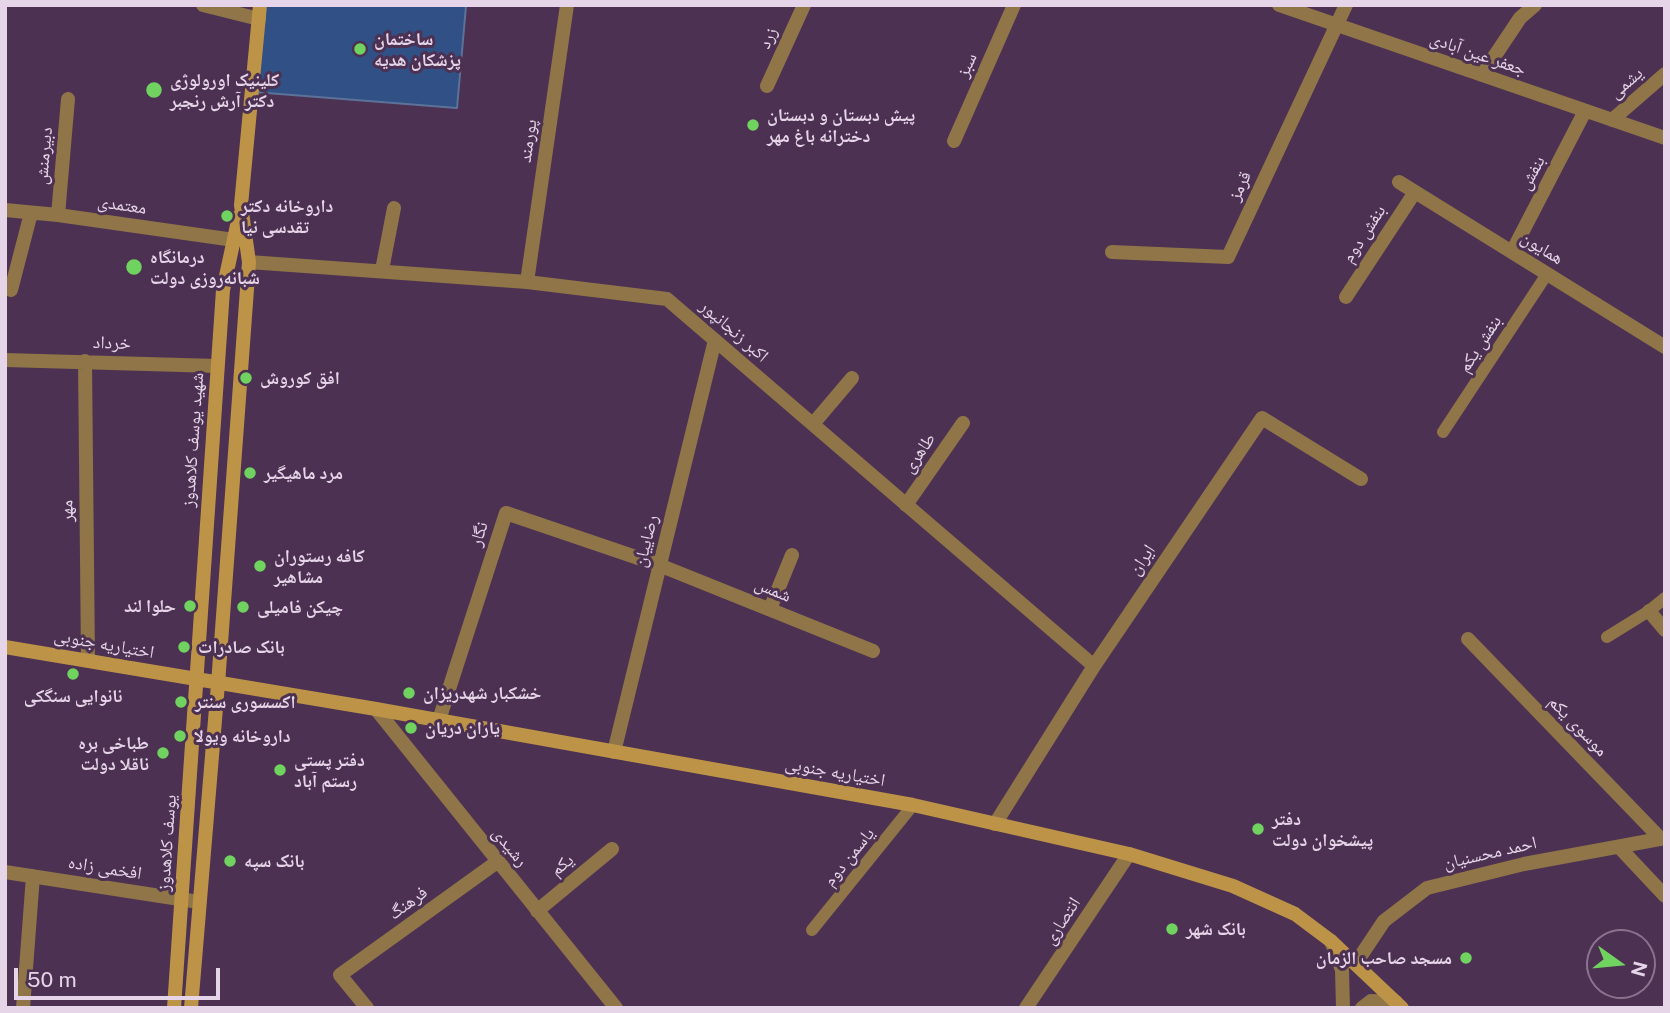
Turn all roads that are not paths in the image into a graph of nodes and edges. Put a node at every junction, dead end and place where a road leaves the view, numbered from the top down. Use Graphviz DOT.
graph roads {
  1 [pos="203,5"];
  2 [pos="567,5"];
  3 [pos="804,5"];
  4 [pos="1014,5"];
  5 [pos="1279,5"];
  6 [pos="1346,5"];
  7 [pos="1535,5"];
  8 [pos="259,12"];
  9 [pos="1336,25"];
  10 [pos="1665,74"];
  11 [pos="1482,75"];
  12 [pos="767,86"];
  13 [pos="68,99"];
  14 [pos="1586,111"];
  15 [pos="1612,120"];
  16 [pos="1665,138"];
  17 [pos="954,141"];
  18 [pos="1399,182"];
  19 [pos="1415,192"];
  20 [pos="241,205"];
  21 [pos="394,208"];
  22 [pos="5,210"];
  23 [pos="31,213"];
  24 [pos="58,215"];
  25 [pos="234,240"];
  26 [pos="1112,251"];
  27 [pos="1512,252"];
  28 [pos="249,262"];
  29 [pos="383,270"];
  30 [pos="1547,274"];
  31 [pos="527,282"];
  32 [pos="11,290"];
  33 [pos="1346,297"];
  34 [pos="715,340"];
  35 [pos="1665,348"];
  36 [pos="5,360"];
  37 [pos="85,361"];
  38 [pos="217,366"];
  39 [pos="852,378"];
  40 [pos="963,423"];
  41 [pos="813,424"];
  42 [pos="1443,432"];
  43 [pos="1361,479"];
  44 [pos="906,505"];
  45 [pos="792,555"];
  46 [pos="659,565"];
  47 [pos="1665,598"];
  48 [pos="770,610"];
  49 [pos="1649,611"];
  50 [pos="1665,630"];
  51 [pos="1607,637"];
  52 [pos="1468,639"];
  53 [pos="5,647"];
  54 [pos="873,651"];
  55 [pos="88,660"];
  56 [pos="1094,666"];
  57 [pos="196,680"];
  58 [pos="219,684"];
  59 [pos="376,709"];
  60 [pos="439,720"];
  61 [pos="614,752"];
  62 [pos="913,805"];
  63 [pos="995,824"];
  64 [pos="1663,839"];
  65 [pos="1619,848"];
  66 [pos="612,849"];
  67 [pos="1129,854"];
  68 [pos="497,862"];
  69 [pos="5,872"];
  70 [pos="33,876"];
  71 [pos="1665,896"];
  72 [pos="183,900"];
  73 [pos="199,902"];
  74 [pos="537,911"];
  75 [pos="812,930"];
  76 [pos="1331,941"];
  77 [pos="1356,963"];
  78 [pos="1399,1005"];
  79 [pos="23,1008"];
  80 [pos="174,1008"];
  81 [pos="191,1008"];
  82 [pos="368,1008"];
  83 [pos="616,1008"];
  84 [pos="1026,1008"];
  85 [pos="1343,1008"];
  86 [pos="1362,1008"];
  1 -- 8 [label="street"];
  2 -- 31 [label="street, پورمند"];
  3 -- 12 [label="street, زرد"];
  4 -- 17 [label="street, سبز"];
  5 -- 9 [label="street, جعفر عین آبادی"];
  6 -- 9 [label="street"];
  7 -- 11 [label="street"];
  8 -- 20 [label="main road"];
  9 -- 11 [label="street, جعفر عین آبادی"];
  9 -- 26 [label="street, قرمز"];
  10 -- 15 [label="street, یشمی"];
  11 -- 14 [label="street, جعفر عین آبادی"];
  13 -- 24 [label="street, دبیرمنش"];
  14 -- 15 [label="street, جعفر عین آبادی"];
  14 -- 27 [label="street, بنفش"];
  15 -- 16 [label="street, جعفر عین آبادی"];
  18 -- 19 [label="street, همایون"];
  19 -- 27 [label="street, همایون"];
  19 -- 33 [label="street, بنفش دوم"];
  20 -- 25 [label="main road, شهید یوسف کلاهدوز"];
  20 -- 28 [label="main road"];
  21 -- 29 [label="street"];
  22 -- 23 [label="street, معتمدی"];
  23 -- 24 [label="street, معتمدی"];
  23 -- 32 [label="street"];
  24 -- 25 [label="street, معتمدی"];
  25 -- 38 [label="main road, شهید یوسف کلاهدوز"];
  27 -- 30 [label="street, همایون"];
  28 -- 29 [label="street, اکبر زنجانپور"];
  28 -- 58 [label="main road"];
  29 -- 31 [label="street, اکبر زنجانپور"];
  30 -- 35 [label="street, همایون"];
  30 -- 42 [label="lane, بنفش یکم"];
  31 -- 34 [label="street, اکبر زنجانپور"];
  34 -- 41 [label="street, اکبر زنجانپور"];
  34 -- 46 [label="street, رضاییان"];
  36 -- 37 [label="street, خرداد"];
  37 -- 38 [label="street, خرداد"];
  37 -- 55 [label="street, مهر"];
  38 -- 57 [label="main road, شهید یوسف کلاهدوز"];
  39 -- 41 [label="street"];
  40 -- 44 [label="street, طاهری"];
  41 -- 44 [label="street, اکبر زنجانپور"];
  43 -- 56 [label="street, ایران"];
  44 -- 56 [label="street, اکبر زنجانپور"];
  45 -- 48 [label="street"];
  46 -- 48 [label="street, شمس"];
  46 -- 60 [label="street, نگار"];
  46 -- 61 [label="street, رضاییان"];
  47 -- 49 [label="lane"];
  48 -- 54 [label="street, شمس"];
  49 -- 50 [label="street"];
  49 -- 51 [label="lane"];
  52 -- 64 [label="street, موسوی یکم"];
  53 -- 55 [label="main road, اختیاریه جنوبی"];
  55 -- 57 [label="main road, اختیاریه جنوبی"];
  56 -- 63 [label="street, ایران"];
  57 -- 58 [label="main road, اختیاریه جنوبی"];
  57 -- 72 [label="main road, یوسف کلاهدوز"];
  58 -- 59 [label="main road, اختیاریه جنوبی"];
  58 -- 73 [label="main road, یوسف کلاهدوز"];
  59 -- 60 [label="main road, اختیاریه جنوبی"];
  59 -- 68 [label="street, رشیدی"];
  60 -- 61 [label="main road, اختیاریه جنوبی"];
  61 -- 62 [label="main road, اختیاریه جنوبی"];
  62 -- 63 [label="main road, اختیاریه جنوبی"];
  62 -- 75 [label="lane, یاسمن دوم"];
  63 -- 67 [label="main road, اختیاریه جنوبی"];
  64 -- 65 [label="street, احمد محسنیان"];
  65 -- 71 [label="street"];
  65 -- 77 [label="street, احمد محسنیان"];
  66 -- 74 [label="street, یکم"];
  67 -- 76 [label="main road, اختیاریه جنوبی"];
  67 -- 84 [label="street, انتصاری"];
  68 -- 74 [label="street, رشیدی"];
  68 -- 82 [label="street, فرهنگ"];
  69 -- 70 [label="street, افخمی زاده"];
  70 -- 72 [label="street, افخمی زاده"];
  70 -- 79 [label="street"];
  72 -- 73 [label="street, افخمی زاده"];
  72 -- 80 [label="main road, یوسف کلاهدوز"];
  73 -- 81 [label="main road, یوسف کلاهدوز"];
  74 -- 83 [label="street, رشیدی"];
  76 -- 77 [label="main road, اختیاریه جنوبی"];
  76 -- 85 [label="street"];
  77 -- 78 [label="main road, اختیاریه جنوبی"];
  78 -- 86 [label="street"];
}
